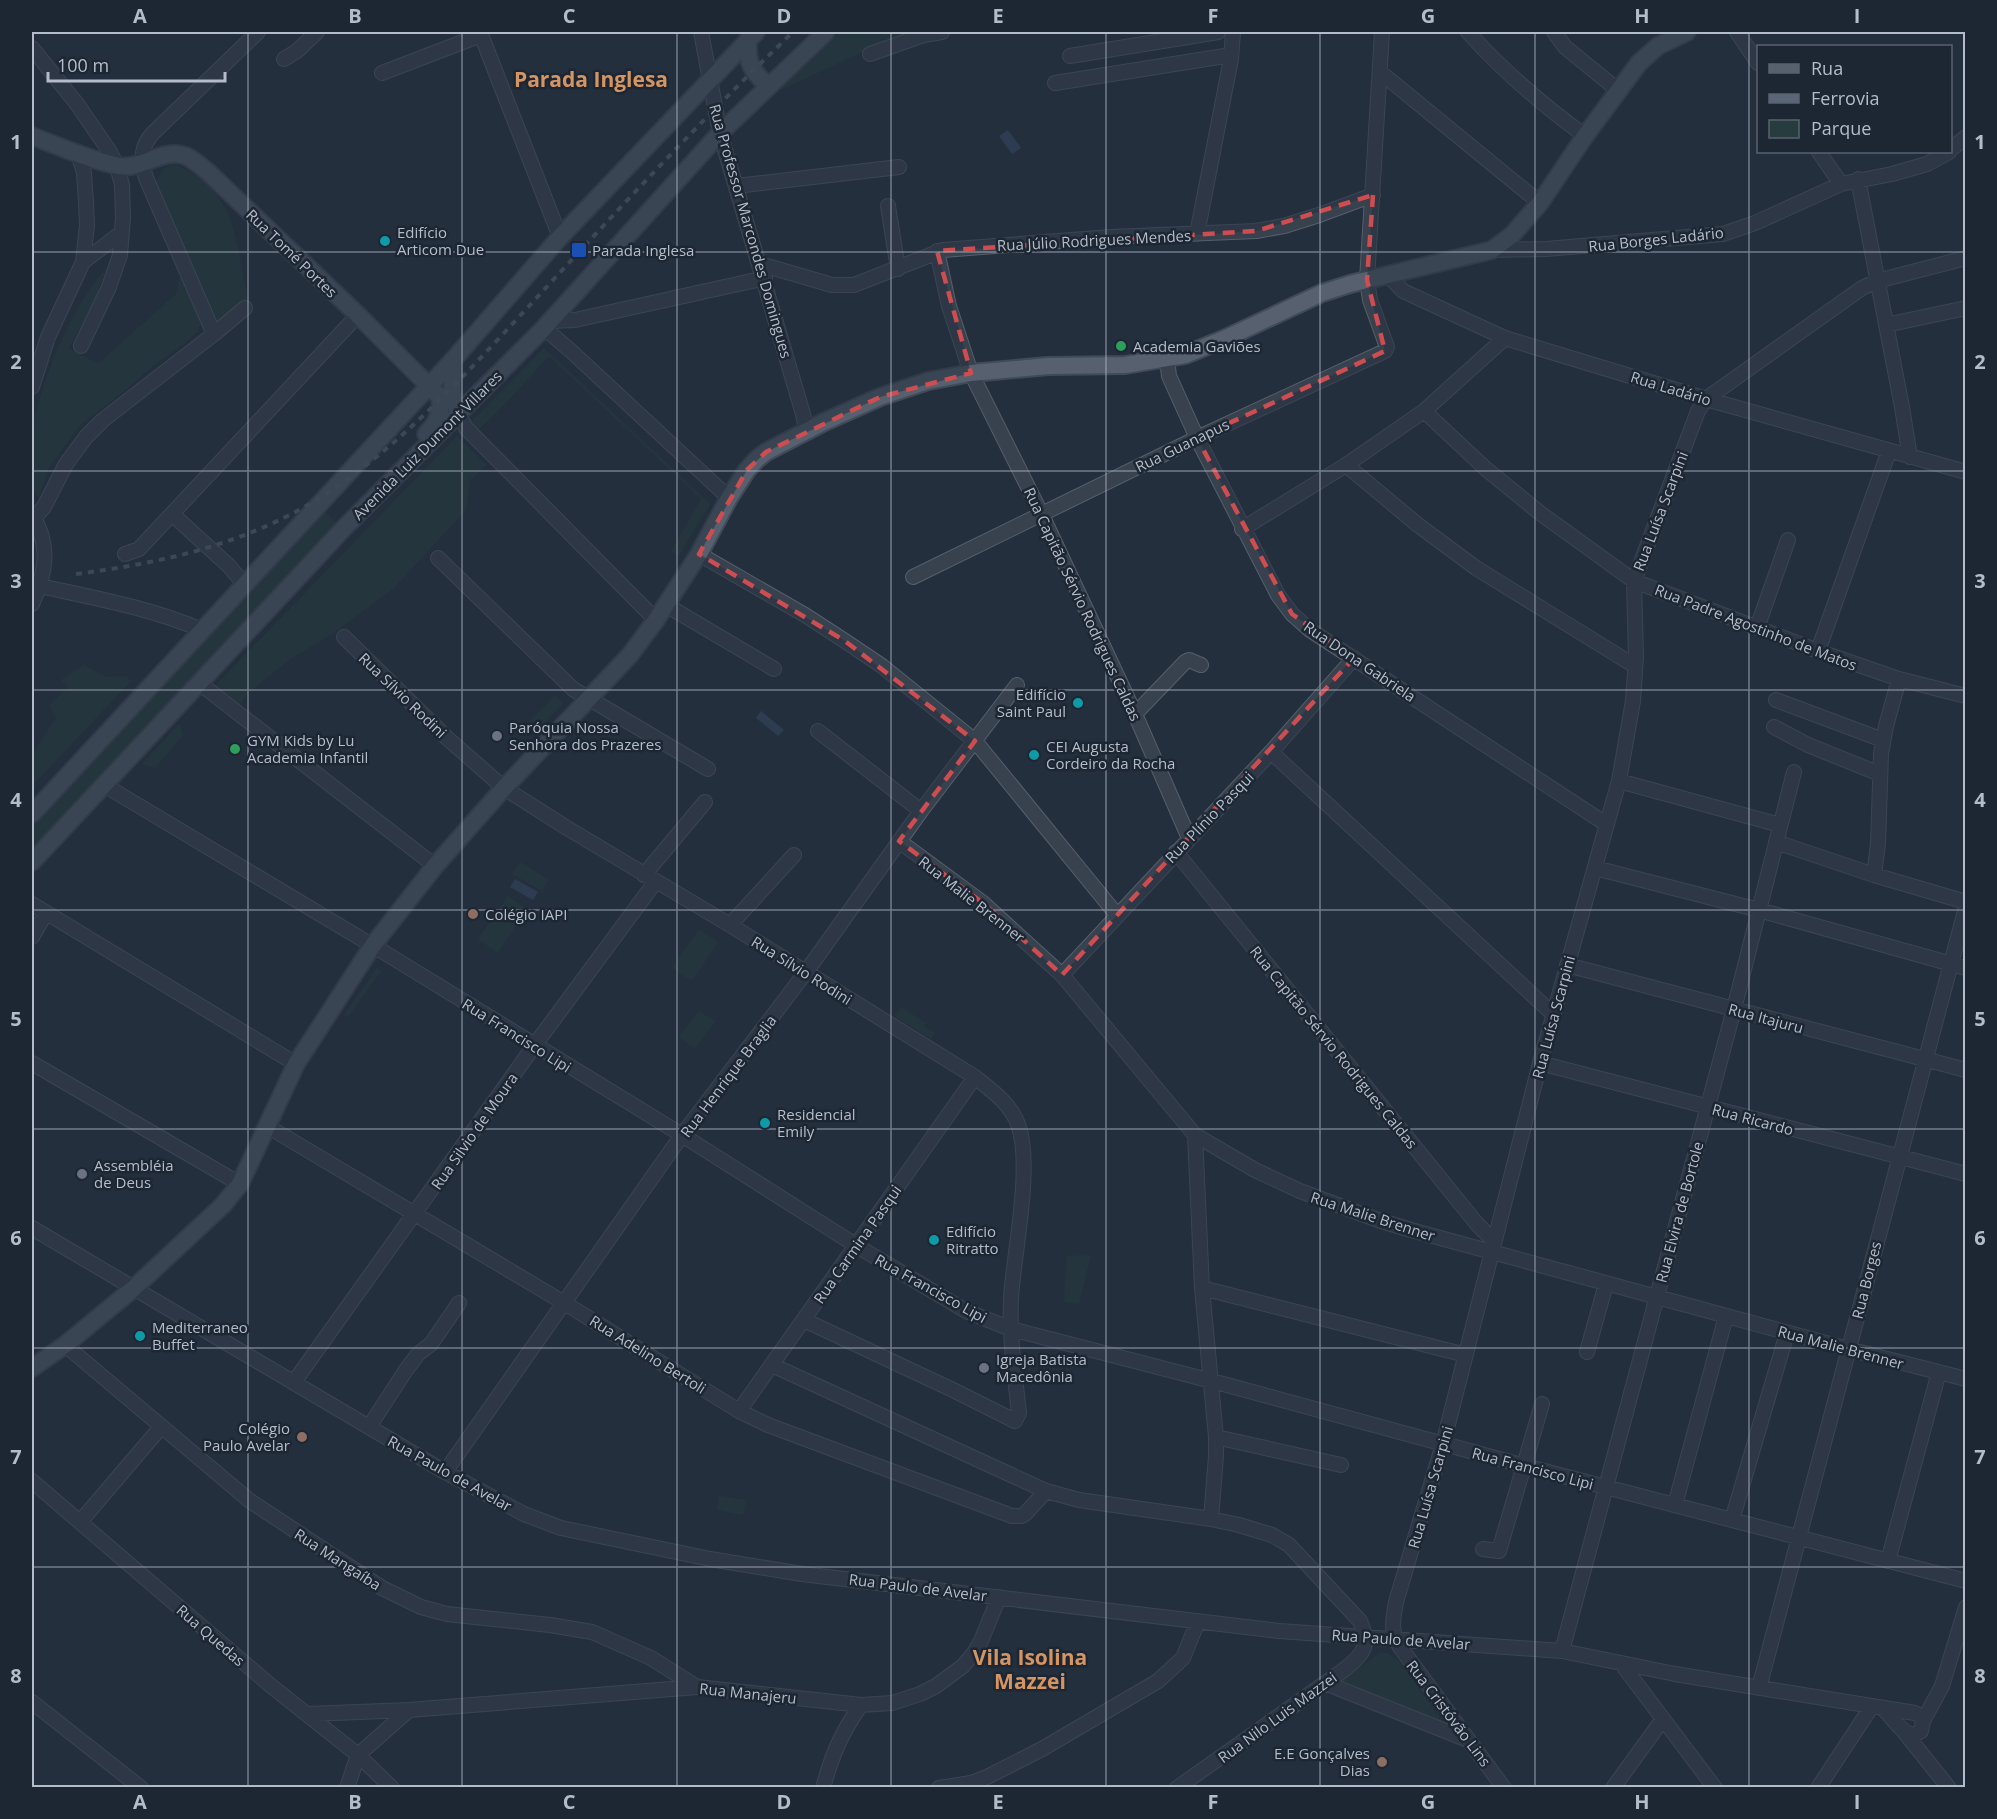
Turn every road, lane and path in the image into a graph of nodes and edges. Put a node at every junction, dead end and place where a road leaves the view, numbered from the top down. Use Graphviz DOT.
graph roads {
  1 [pos="258,32"];
  2 [pos="701,32"];
  3 [pos="826,32"];
  4 [pos="942,32"];
  5 [pos="1218,32"];
  6 [pos="1233,32"];
  7 [pos="1382,32"];
  8 [pos="1468,32"];
  9 [pos="1554,32"];
  10 [pos="1687,32"];
  11 [pos="1737,32"];
  12 [pos="481,33"];
  13 [pos="311,34"];
  14 [pos="752,35"];
  15 [pos="32,48"];
  16 [pos="870,54"];
  17 [pos="1232,55"];
  18 [pos="1070,56"];
  19 [pos="285,59"];
  20 [pos="1757,62"];
  21 [pos="1380,72"];
  22 [pos="382,73"];
  23 [pos="710,80"];
  24 [pos="1055,83"];
  25 [pos="768,86"];
  26 [pos="1619,91"];
  27 [pos="720,133"];
  28 [pos="32,136"];
  29 [pos="1585,136"];
  30 [pos="1965,137"];
  31 [pos="1952,149"];
  32 [pos="78,153"];
  33 [pos="1820,153"];
  34 [pos="1947,153"];
  35 [pos="141,163"];
  36 [pos="117,166"];
  37 [pos="899,167"];
  38 [pos="1858,179"];
  39 [pos="1841,184"];
  40 [pos="736,186"];
  41 [pos="1373,195"];
  42 [pos="1540,203"];
  43 [pos="888,206"];
  44 [pos="122,233"];
  45 [pos="1197,234"];
  46 [pos="560,237"];
  47 [pos="1492,250"];
  48 [pos="937,251"];
  49 [pos="1965,258"];
  50 [pos="83,262"];
  51 [pos="760,264"];
  52 [pos="898,269"];
  53 [pos="1389,276"];
  54 [pos="765,278"];
  55 [pos="1367,280"];
  56 [pos="1877,281"];
  57 [pos="244,308"];
  58 [pos="1965,308"];
  59 [pos="358,315"];
  60 [pos="547,325"];
  61 [pos="1886,325"];
  62 [pos="214,334"];
  63 [pos="1504,338"];
  64 [pos="81,346"];
  65 [pos="1167,359"];
  66 [pos="453,360"];
  67 [pos="971,373"];
  68 [pos="429,385"];
  69 [pos="32,387"];
  70 [pos="1706,399"];
  71 [pos="1424,411"];
  72 [pos="458,414"];
  73 [pos="806,430"];
  74 [pos="1197,438"];
  75 [pos="1889,451"];
  76 [pos="1910,457"];
  77 [pos="1346,465"];
  78 [pos="404,467"];
  79 [pos="1965,472"];
  80 [pos="729,498"];
  81 [pos="1041,513"];
  82 [pos="172,514"];
  83 [pos="33,517"];
  84 [pos="1242,529"];
  85 [pos="1788,540"];
  86 [pos="125,554"];
  87 [pos="699,554"];
  88 [pos="438,558"];
  89 [pos="913,577"];
  90 [pos="1634,581"];
  91 [pos="244,584"];
  92 [pos="40,586"];
  93 [pos="32,604"];
  94 [pos="666,604"];
  95 [pos="656,620"];
  96 [pos="1757,628"];
  97 [pos="202,630"];
  98 [pos="344,637"];
  99 [pos="1818,651"];
  100 [pos="1354,658"];
  101 [pos="1201,665"];
  102 [pos="1635,666"];
  103 [pos="774,669"];
  104 [pos="1899,679"];
  105 [pos="198,682"];
  106 [pos="1017,685"];
  107 [pos="1965,696"];
  108 [pos="588,699"];
  109 [pos="1776,700"];
  110 [pos="1135,714"];
  111 [pos="1774,727"];
  112 [pos="818,732"];
  113 [pos="1883,740"];
  114 [pos="975,741"];
  115 [pos="1271,752"];
  116 [pos="708,770"];
  117 [pos="1794,772"];
  118 [pos="1880,774"];
  119 [pos="1619,781"];
  120 [pos="104,785"];
  121 [pos="504,788"];
  122 [pos="705,802"];
  123 [pos="921,811"];
  124 [pos="32,814"];
  125 [pos="1606,824"];
  126 [pos="1780,825"];
  127 [pos="1189,838"];
  128 [pos="899,842"];
  129 [pos="1776,843"];
  130 [pos="1176,852"];
  131 [pos="794,855"];
  132 [pos="32,862"];
  133 [pos="435,866"];
  134 [pos="1595,868"];
  135 [pos="1874,875"];
  136 [pos="650,878"];
  137 [pos="32,904"];
  138 [pos="1965,905"];
  139 [pos="1759,910"];
  140 [pos="46,913"];
  141 [pos="1117,915"];
  142 [pos="730,925"];
  143 [pos="32,937"];
  144 [pos="373,945"];
  145 [pos="1951,964"];
  146 [pos="1567,965"];
  147 [pos="1965,968"];
  148 [pos="806,972"];
  149 [pos="1062,975"];
  150 [pos="1734,1009"];
  151 [pos="1553,1014"];
  152 [pos="534,1046"];
  153 [pos="1925,1060"];
  154 [pos="32,1063"];
  155 [pos="1540,1063"];
  156 [pos="296,1065"];
  157 [pos="1965,1070"];
  158 [pos="975,1077"];
  159 [pos="1707,1106"];
  160 [pos="267,1126"];
  161 [pos="682,1135"];
  162 [pos="1195,1135"];
  163 [pos="1898,1157"];
  164 [pos="1965,1174"];
  165 [pos="240,1184"];
  166 [pos="415,1214"];
  167 [pos="32,1228"];
  168 [pos="856,1246"];
  169 [pos="1492,1246"];
  170 [pos="1606,1284"];
  171 [pos="134,1288"];
  172 [pos="1202,1288"];
  173 [pos="1656,1297"];
  174 [pos="459,1303"];
  175 [pos="566,1304"];
  176 [pos="1726,1316"];
  177 [pos="804,1320"];
  178 [pos="1011,1329"];
  179 [pos="1787,1333"];
  180 [pos="65,1345"];
  181 [pos="1848,1349"];
  182 [pos="1587,1352"];
  183 [pos="1466,1355"];
  184 [pos="772,1365"];
  185 [pos="32,1368"];
  186 [pos="1939,1372"];
  187 [pos="1965,1379"];
  188 [pos="1211,1381"];
  189 [pos="294,1382"];
  190 [pos="1542,1404"];
  191 [pos="739,1411"];
  192 [pos="161,1426"];
  193 [pos="369,1427"];
  194 [pos="1216,1437"];
  195 [pos="1443,1444"];
  196 [pos="1341,1465"];
  197 [pos="1525,1466"];
  198 [pos="446,1472"];
  199 [pos="32,1481"];
  200 [pos="1606,1487"];
  201 [pos="1046,1491"];
  202 [pos="1675,1505"];
  203 [pos="1211,1519"];
  204 [pos="1732,1520"];
  205 [pos="80,1522"];
  206 [pos="1797,1537"];
  207 [pos="1483,1549"];
  208 [pos="1888,1561"];
  209 [pos="1965,1581"];
  210 [pos="999,1597"];
  211 [pos="1965,1607"];
  212 [pos="1198,1621"];
  213 [pos="1366,1637"];
  214 [pos="1394,1639"];
  215 [pos="1562,1651"];
  216 [pos="1622,1663"];
  217 [pos="662,1665"];
  218 [pos="1325,1683"];
  219 [pos="697,1687"];
  220 [pos="1759,1688"];
  221 [pos="664,1691"];
  222 [pos="32,1702"];
  223 [pos="861,1705"];
  224 [pos="1876,1706"];
  225 [pos="409,1710"];
  226 [pos="308,1714"];
  227 [pos="1663,1719"];
  228 [pos="1918,1719"];
  229 [pos="1904,1730"];
  230 [pos="1469,1740"];
  231 [pos="358,1755"];
  232 [pos="1924,1756"];
  233 [pos="141,1788"];
  234 [pos="347,1788"];
  235 [pos="392,1788"];
  236 [pos="823,1788"];
  237 [pos="939,1788"];
  238 [pos="1177,1788"];
  239 [pos="1504,1788"];
  240 [pos="1613,1788"];
  241 [pos="1715,1788"];
  242 [pos="1818,1788"];
  243 [pos="1949,1788"];
  1 -- 35 [label="street"];
  2 -- 23 [label="street, Rua Professor Marcondes Domingues"];
  3 -- 25 [label="main road, Avenida Luiz Dumont Villares"];
  4 -- 16 [label="street"];
  5 -- 18 [label="street"];
  6 -- 17 [label="street"];
  7 -- 21 [label="street"];
  8 -- 29 [label="street"];
  9 -- 26 [label="street"];
  10 -- 26 [label="main road"];
  11 -- 20 [label="street"];
  12 -- 22 [label="street"];
  12 -- 46 [label="street"];
  13 -- 19 [label="street"];
  14 -- 23 [label="main road"];
  14 -- 25 [label="main road"];
  15 -- 36 [label="street"];
  17 -- 24 [label="street"];
  17 -- 45 [label="street"];
  21 -- 41 [label="street"];
  21 -- 42 [label="street"];
  23 -- 27 [label="street, Rua Professor Marcondes Domingues"];
  23 -- 46 [label="main road"];
  25 -- 27 [label="main road, Avenida Luiz Dumont Villares"];
  26 -- 29 [label="main road"];
  27 -- 40 [label="street, Rua Professor Marcondes Domingues"];
  27 -- 60 [label="main road, Avenida Luiz Dumont Villares"];
  28 -- 32 [label="main road"];
  29 -- 42 [label="main road"];
  30 -- 31 [label="street, Rua Borges Ladário"];
  32 -- 36 [label="main road"];
  32 -- 50 [label="street"];
  33 -- 39 [label="street"];
  34 -- 38 [label="street, Rua Borges Ladário"];
  35 -- 36 [label="main road, Rua Tomé Portes"];
  35 -- 59 [label="main road, Rua Tomé Portes"];
  35 -- 62 [label="street"];
  36 -- 44 [label="street"];
  37 -- 40 [label="street"];
  38 -- 39 [label="street, Rua Borges Ladário"];
  38 -- 56 [label="street"];
  39 -- 47 [label="street, Rua Borges Ladário"];
  40 -- 51 [label="street, Rua Professor Marcondes Domingues"];
  41 -- 45 [label="street, Rua Júlio Rodrigues Mendes"];
  41 -- 55 [label="street"];
  42 -- 47 [label="main road"];
  43 -- 52 [label="street"];
  44 -- 50 [label="street"];
  44 -- 64 [label="street"];
  45 -- 48 [label="street, Rua Júlio Rodrigues Mendes"];
  46 -- 66 [label="main road"];
  47 -- 53 [label="main road"];
  48 -- 52 [label="street"];
  48 -- 67 [label="street"];
  49 -- 56 [label="street"];
  50 -- 69 [label="street"];
  51 -- 52 [label="street"];
  51 -- 54 [label="street, Rua Professor Marcondes Domingues"];
  53 -- 55 [label="main road"];
  53 -- 63 [label="street, Rua Ladário"];
  54 -- 60 [label="street"];
  54 -- 73 [label="street, Rua Professor Marcondes Domingues"];
  55 -- 65 [label="main road"];
  55 -- 74 [label="street, Rua Guanapus"];
  56 -- 61 [label="street"];
  56 -- 70 [label="street"];
  57 -- 62 [label="street"];
  58 -- 61 [label="street"];
  59 -- 68 [label="main road, Rua Tomé Portes"];
  59 -- 82 [label="street"];
  60 -- 72 [label="main road, Avenida Luiz Dumont Villares"];
  60 -- 80 [label="street"];
  61 -- 76 [label="street"];
  62 -- 83 [label="street"];
  63 -- 70 [label="street, Rua Ladário"];
  63 -- 71 [label="street"];
  65 -- 67 [label="main road"];
  65 -- 74 [label="street, Rua Dona Gabriela"];
  66 -- 68 [label="main road"];
  66 -- 72 [label="main road"];
  67 -- 73 [label="main road"];
  67 -- 81 [label="street, Rua Capitão Sérvio Rodrigues Caldas"];
  68 -- 78 [label="main road"];
  68 -- 91 [label="main road"];
  70 -- 75 [label="street, Rua Ladário"];
  70 -- 90 [label="street, Rua Luísa Scarpini"];
  71 -- 77 [label="street"];
  71 -- 90 [label="street, Rua Padre Agostinho de Matos"];
  72 -- 78 [label="main road, Avenida Luiz Dumont Villares"];
  72 -- 95 [label="street"];
  73 -- 80 [label="main road"];
  74 -- 81 [label="street, Rua Guanapus"];
  74 -- 84 [label="street, Rua Dona Gabriela"];
  75 -- 76 [label="street, Rua Ladário"];
  75 -- 99 [label="street"];
  76 -- 79 [label="street, Rua Ladário"];
  77 -- 84 [label="street"];
  77 -- 102 [label="street"];
  78 -- 105 [label="main road, Avenida Luiz Dumont Villares"];
  80 -- 87 [label="main road"];
  81 -- 89 [label="street, Rua Guanapus"];
  81 -- 110 [label="street, Rua Capitão Sérvio Rodrigues Caldas"];
  82 -- 86 [label="street"];
  82 -- 91 [label="street"];
  83 -- 92 [label="street"];
  84 -- 100 [label="street, Rua Dona Gabriela"];
  85 -- 96 [label="street"];
  87 -- 94 [label="main road"];
  87 -- 114 [label="street"];
  88 -- 108 [label="street"];
  90 -- 96 [label="street, Rua Padre Agostinho de Matos"];
  90 -- 102 [label="street, Rua Luísa Scarpini"];
  91 -- 97 [label="main road"];
  92 -- 93 [label="street"];
  92 -- 97 [label="street"];
  94 -- 95 [label="main road"];
  94 -- 103 [label="street"];
  95 -- 108 [label="main road"];
  96 -- 99 [label="street, Rua Padre Agostinho de Matos"];
  97 -- 124 [label="main road"];
  98 -- 121 [label="street, Rua Sílvio Rodini"];
  99 -- 104 [label="street, Rua Padre Agostinho de Matos"];
  100 -- 115 [label="street, Rua Plínio Pasqui"];
  100 -- 125 [label="street, Rua Dona Gabriela"];
  101 -- 110 [label="street"];
  102 -- 119 [label="street, Rua Luísa Scarpini"];
  104 -- 107 [label="street, Rua Padre Agostinho de Matos"];
  104 -- 113 [label="street"];
  105 -- 120 [label="main road, Avenida Luiz Dumont Villares"];
  105 -- 133 [label="street"];
  106 -- 114 [label="street, Rua Henrique Braglia"];
  108 -- 116 [label="street"];
  108 -- 121 [label="main road"];
  109 -- 113 [label="street"];
  110 -- 127 [label="street, Rua Capitão Sérvio Rodrigues Caldas"];
  111 -- 118 [label="street"];
  112 -- 123 [label="street"];
  113 -- 118 [label="street"];
  114 -- 123 [label="street, Rua Henrique Braglia"];
  114 -- 141 [label="street"];
  115 -- 127 [label="street, Rua Plínio Pasqui"];
  115 -- 151 [label="street"];
  117 -- 126 [label="street, Rua Elvira de Bortole"];
  118 -- 135 [label="street"];
  119 -- 125 [label="street, Rua Luísa Scarpini"];
  119 -- 126 [label="street"];
  120 -- 132 [label="main road, Avenida Luiz Dumont Villares"];
  120 -- 144 [label="street, Rua Francisco Lipi"];
  121 -- 133 [label="main road"];
  121 -- 136 [label="street, Rua Sílvio Rodini"];
  122 -- 136 [label="street, Rua Silvio de Moura"];
  123 -- 128 [label="street, Rua Henrique Braglia"];
  125 -- 134 [label="street, Rua Luísa Scarpini"];
  126 -- 129 [label="street, Rua Elvira de Bortole"];
  127 -- 130 [label="street, Rua Plínio Pasqui"];
  128 -- 148 [label="street, Rua Henrique Braglia"];
  128 -- 149 [label="street, Rua Malie Brenner"];
  129 -- 135 [label="street"];
  129 -- 139 [label="street, Rua Elvira de Bortole"];
  130 -- 141 [label="street, Rua Plínio Pasqui"];
  130 -- 169 [label="street, Rua Capitão Sérvio Rodrigues Caldas"];
  131 -- 142 [label="street"];
  133 -- 144 [label="main road"];
  134 -- 139 [label="street"];
  134 -- 146 [label="street, Rua Luísa Scarpini"];
  135 -- 138 [label="street"];
  136 -- 142 [label="street, Rua Sílvio Rodini"];
  136 -- 152 [label="street, Rua Silvio de Moura"];
  137 -- 140 [label="street"];
  138 -- 145 [label="street, Rua Borges"];
  139 -- 145 [label="street"];
  139 -- 150 [label="street, Rua Elvira de Bortole"];
  140 -- 143 [label="street"];
  140 -- 156 [label="street"];
  141 -- 149 [label="street, Rua Plínio Pasqui"];
  142 -- 148 [label="street, Rua Sílvio Rodini"];
  144 -- 152 [label="street, Rua Francisco Lipi"];
  144 -- 156 [label="main road"];
  145 -- 147 [label="street"];
  145 -- 153 [label="street, Rua Borges"];
  146 -- 150 [label="street, Rua Itajuru"];
  146 -- 151 [label="street, Rua Luísa Scarpini"];
  148 -- 158 [label="street, Rua Sílvio Rodini"];
  148 -- 161 [label="street, Rua Henrique Braglia"];
  149 -- 162 [label="street, Rua Malie Brenner"];
  150 -- 153 [label="street, Rua Itajuru"];
  150 -- 159 [label="street, Rua Elvira de Bortole"];
  151 -- 155 [label="street, Rua Luísa Scarpini"];
  152 -- 161 [label="street, Rua Francisco Lipi"];
  152 -- 166 [label="street, Rua Silvio de Moura"];
  153 -- 157 [label="street, Rua Itajuru"];
  153 -- 163 [label="street, Rua Borges"];
  154 -- 165 [label="street"];
  155 -- 159 [label="street, Rua Ricardo"];
  155 -- 169 [label="street, Rua Luísa Scarpini"];
  156 -- 160 [label="main road"];
  158 -- 168 [label="street, Rua Carmina Pasqui"];
  158 -- 178 [label="street, Rua Sílvio Rodini"];
  159 -- 163 [label="street, Rua Ricardo"];
  159 -- 173 [label="street, Rua Elvira de Bortole"];
  160 -- 165 [label="main road"];
  160 -- 166 [label="street, Rua Adelino Bertoli"];
  161 -- 168 [label="street, Rua Francisco Lipi"];
  161 -- 175 [label="street, Rua Henrique Braglia"];
  162 -- 169 [label="street, Rua Malie Brenner"];
  162 -- 172 [label="street"];
  163 -- 164 [label="street, Rua Ricardo"];
  163 -- 181 [label="street, Rua Borges"];
  165 -- 171 [label="main road"];
  166 -- 175 [label="street, Rua Adelino Bertoli"];
  166 -- 189 [label="street, Rua Silvio de Moura"];
  167 -- 171 [label="street, Rua Paulo de Avelar"];
  168 -- 177 [label="street, Rua Carmina Pasqui"];
  168 -- 178 [label="street, Rua Francisco Lipi"];
  169 -- 170 [label="street, Rua Malie Brenner"];
  169 -- 183 [label="street, Rua Luísa Scarpini"];
  170 -- 173 [label="street, Rua Malie Brenner"];
  170 -- 182 [label="street"];
  171 -- 180 [label="main road"];
  171 -- 189 [label="street, Rua Paulo de Avelar"];
  172 -- 183 [label="street"];
  172 -- 188 [label="street"];
  173 -- 176 [label="street, Rua Malie Brenner"];
  173 -- 200 [label="street, Rua Elvira de Bortole"];
  174 -- 193 [label="street"];
  175 -- 191 [label="street, Rua Adelino Bertoli"];
  175 -- 198 [label="street, Rua Henrique Braglia"];
  176 -- 179 [label="street, Rua Malie Brenner"];
  176 -- 202 [label="street"];
  177 -- 178 [label="street, Rua Sílvio Rodini"];
  177 -- 184 [label="street, Rua Carmina Pasqui"];
  178 -- 188 [label="street, Rua Francisco Lipi"];
  179 -- 181 [label="street, Rua Malie Brenner"];
  179 -- 204 [label="street"];
  180 -- 185 [label="main road"];
  180 -- 192 [label="street, Rua Mangaíba"];
  181 -- 186 [label="street, Rua Malie Brenner"];
  181 -- 206 [label="street, Rua Borges"];
  183 -- 195 [label="street, Rua Luísa Scarpini"];
  184 -- 191 [label="street, Rua Carmina Pasqui"];
  184 -- 201 [label="street"];
  186 -- 187 [label="street, Rua Malie Brenner"];
  186 -- 208 [label="street"];
  188 -- 194 [label="street"];
  188 -- 195 [label="street, Rua Francisco Lipi"];
  189 -- 193 [label="street, Rua Paulo de Avelar"];
  190 -- 197 [label="street"];
  191 -- 201 [label="street, Rua Adelino Bertoli"];
  192 -- 205 [label="street"];
  192 -- 217 [label="street, Rua Mangaíba"];
  193 -- 198 [label="street, Rua Paulo de Avelar"];
  194 -- 196 [label="street"];
  194 -- 203 [label="street"];
  195 -- 197 [label="street, Rua Francisco Lipi"];
  195 -- 214 [label="street, Rua Luísa Scarpini"];
  197 -- 200 [label="street, Rua Francisco Lipi"];
  197 -- 207 [label="street"];
  198 -- 210 [label="street, Rua Paulo de Avelar"];
  199 -- 205 [label="street, Rua Quedas"];
  200 -- 202 [label="street, Rua Francisco Lipi"];
  200 -- 215 [label="street, Rua Elvira de Bortole"];
  201 -- 203 [label="street"];
  202 -- 204 [label="street, Rua Francisco Lipi"];
  203 -- 213 [label="street"];
  204 -- 206 [label="street, Rua Francisco Lipi"];
  205 -- 226 [label="street, Rua Quedas"];
  206 -- 208 [label="street, Rua Francisco Lipi"];
  206 -- 220 [label="street, Rua Borges"];
  208 -- 209 [label="street, Rua Francisco Lipi"];
  210 -- 212 [label="street, Rua Paulo de Avelar"];
  210 -- 223 [label="street, Rua Manajeru"];
  211 -- 228 [label="street"];
  212 -- 213 [label="street, Rua Paulo de Avelar"];
  212 -- 237 [label="street"];
  213 -- 214 [label="street, Rua Paulo de Avelar"];
  213 -- 218 [label="street, Rua Nilo Luis Mazzei"];
  214 -- 215 [label="street, Rua Paulo de Avelar"];
  214 -- 230 [label="street, Rua Cristóvão Lins"];
  215 -- 216 [label="street, Rua Paulo de Avelar"];
  216 -- 220 [label="street, Rua Paulo de Avelar"];
  216 -- 227 [label="street"];
  217 -- 219 [label="street, Rua Mangaíba"];
  217 -- 221 [label="street"];
  218 -- 230 [label="street"];
  218 -- 238 [label="street, Rua Nilo Luis Mazzei"];
  219 -- 221 [label="street, Rua Manajeru"];
  219 -- 223 [label="street, Rua Manajeru"];
  220 -- 224 [label="street, Rua Paulo de Avelar"];
  221 -- 225 [label="street, Rua Manajeru"];
  222 -- 233 [label="street"];
  223 -- 236 [label="street"];
  224 -- 228 [label="street, Rua Paulo de Avelar"];
  224 -- 229 [label="street"];
  224 -- 242 [label="street"];
  225 -- 226 [label="street, Rua Manajeru"];
  225 -- 231 [label="street"];
  226 -- 231 [label="street, Rua Quedas"];
  227 -- 240 [label="street"];
  227 -- 241 [label="street"];
  228 -- 229 [label="street"];
  228 -- 229 [label="street"];
  228 -- 232 [label="street"];
  229 -- 232 [label="street"];
  230 -- 239 [label="street, Rua Cristóvão Lins"];
  231 -- 234 [label="street"];
  231 -- 235 [label="street, Rua Quedas"];
  232 -- 243 [label="street"];
}
